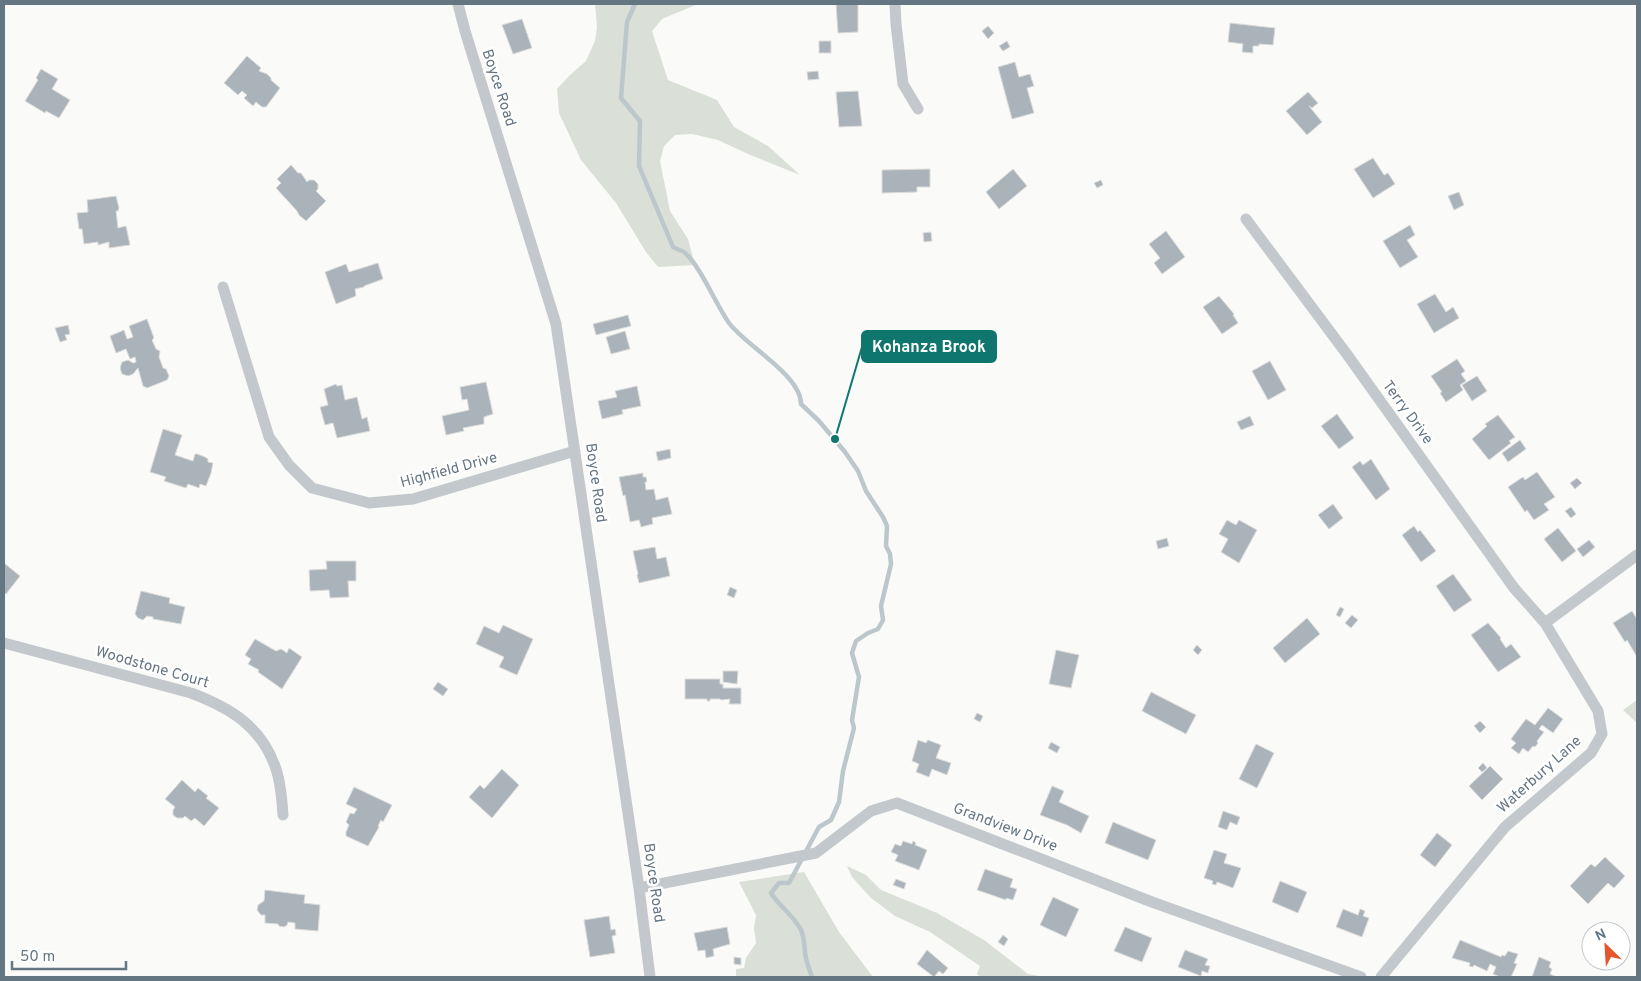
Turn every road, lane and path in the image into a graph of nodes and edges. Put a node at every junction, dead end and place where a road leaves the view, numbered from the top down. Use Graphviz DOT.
graph roads {
  1 [pos="458,4"];
  2 [pos="895,4"];
  3 [pos="918,109"];
  4 [pos="1246,219"];
  5 [pos="223,287"];
  6 [pos="575,451"];
  7 [pos="1637,555"];
  8 [pos="1545,623"];
  9 [pos="4,643"];
  10 [pos="283,815"];
  11 [pos="639,888"];
  12 [pos="650,977"];
  13 [pos="1361,977"];
  14 [pos="1381,977"];
  1 -- 6 [label="street, Boyce Road"];
  2 -- 3 [label="street"];
  4 -- 8 [label="street, Terry Drive"];
  5 -- 6 [label="street, Highfield Drive"];
  6 -- 11 [label="street, Boyce Road"];
  7 -- 8 [label="street"];
  8 -- 14 [label="street, Waterbury Lane"];
  9 -- 10 [label="street, Woodstone Court"];
  11 -- 12 [label="street, Boyce Road"];
  11 -- 13 [label="street, Grandview Drive"];
}
